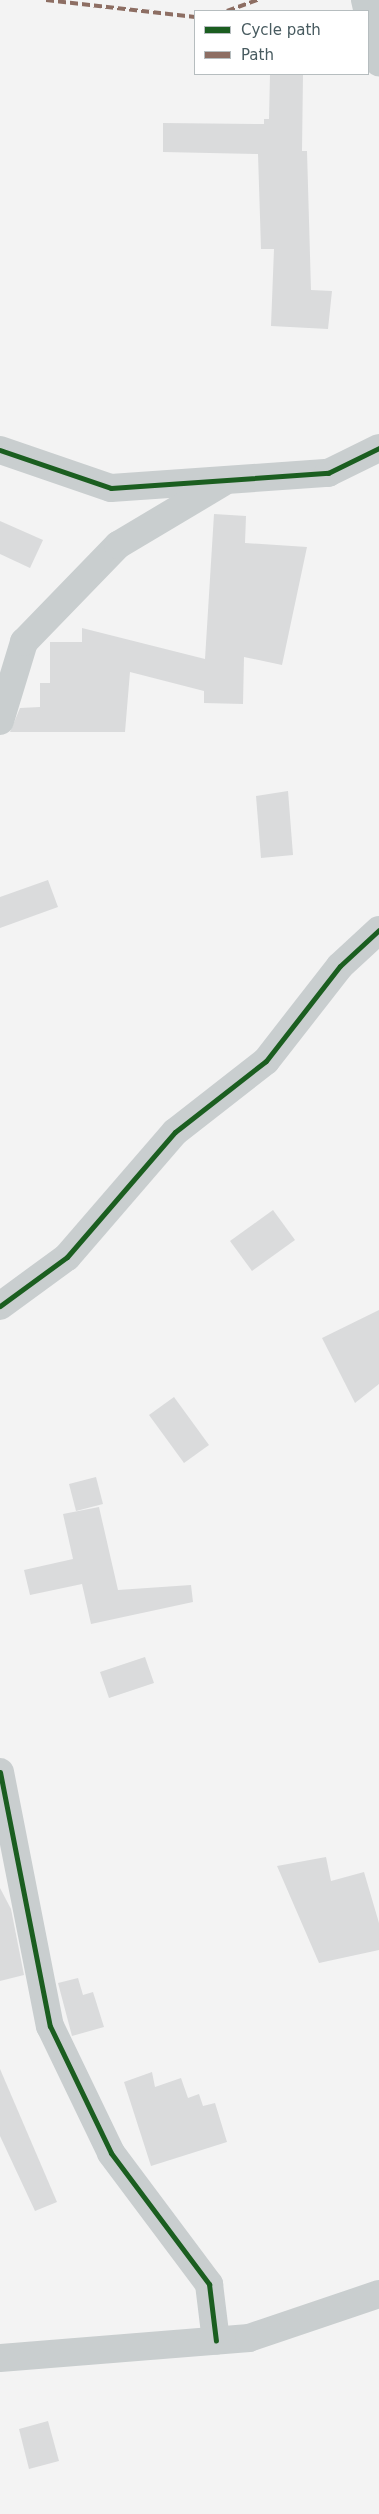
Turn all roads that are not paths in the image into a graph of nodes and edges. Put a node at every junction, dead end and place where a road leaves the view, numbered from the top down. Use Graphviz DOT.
graph roads {
  1 [pos="369,18"];
  2 [pos="379,62"];
  3 [pos="379,448"];
  4 [pos="0,450"];
  5 [pos="226,480"];
  6 [pos="0,721"];
  7 [pos="379,930"];
  8 [pos="0,1306"];
  9 [pos="0,1772"];
  10 [pos="379,2294"];
  11 [pos="216,2341"];
  12 [pos="0,2358"];
  1 -- 2 [label="main road"];
  3 -- 5 [label="street"];
  4 -- 5 [label="street"];
  5 -- 6 [label="street"];
  7 -- 8 [label="street"];
  9 -- 11 [label="street"];
  10 -- 11 [label="street"];
  11 -- 12 [label="street"];
}
